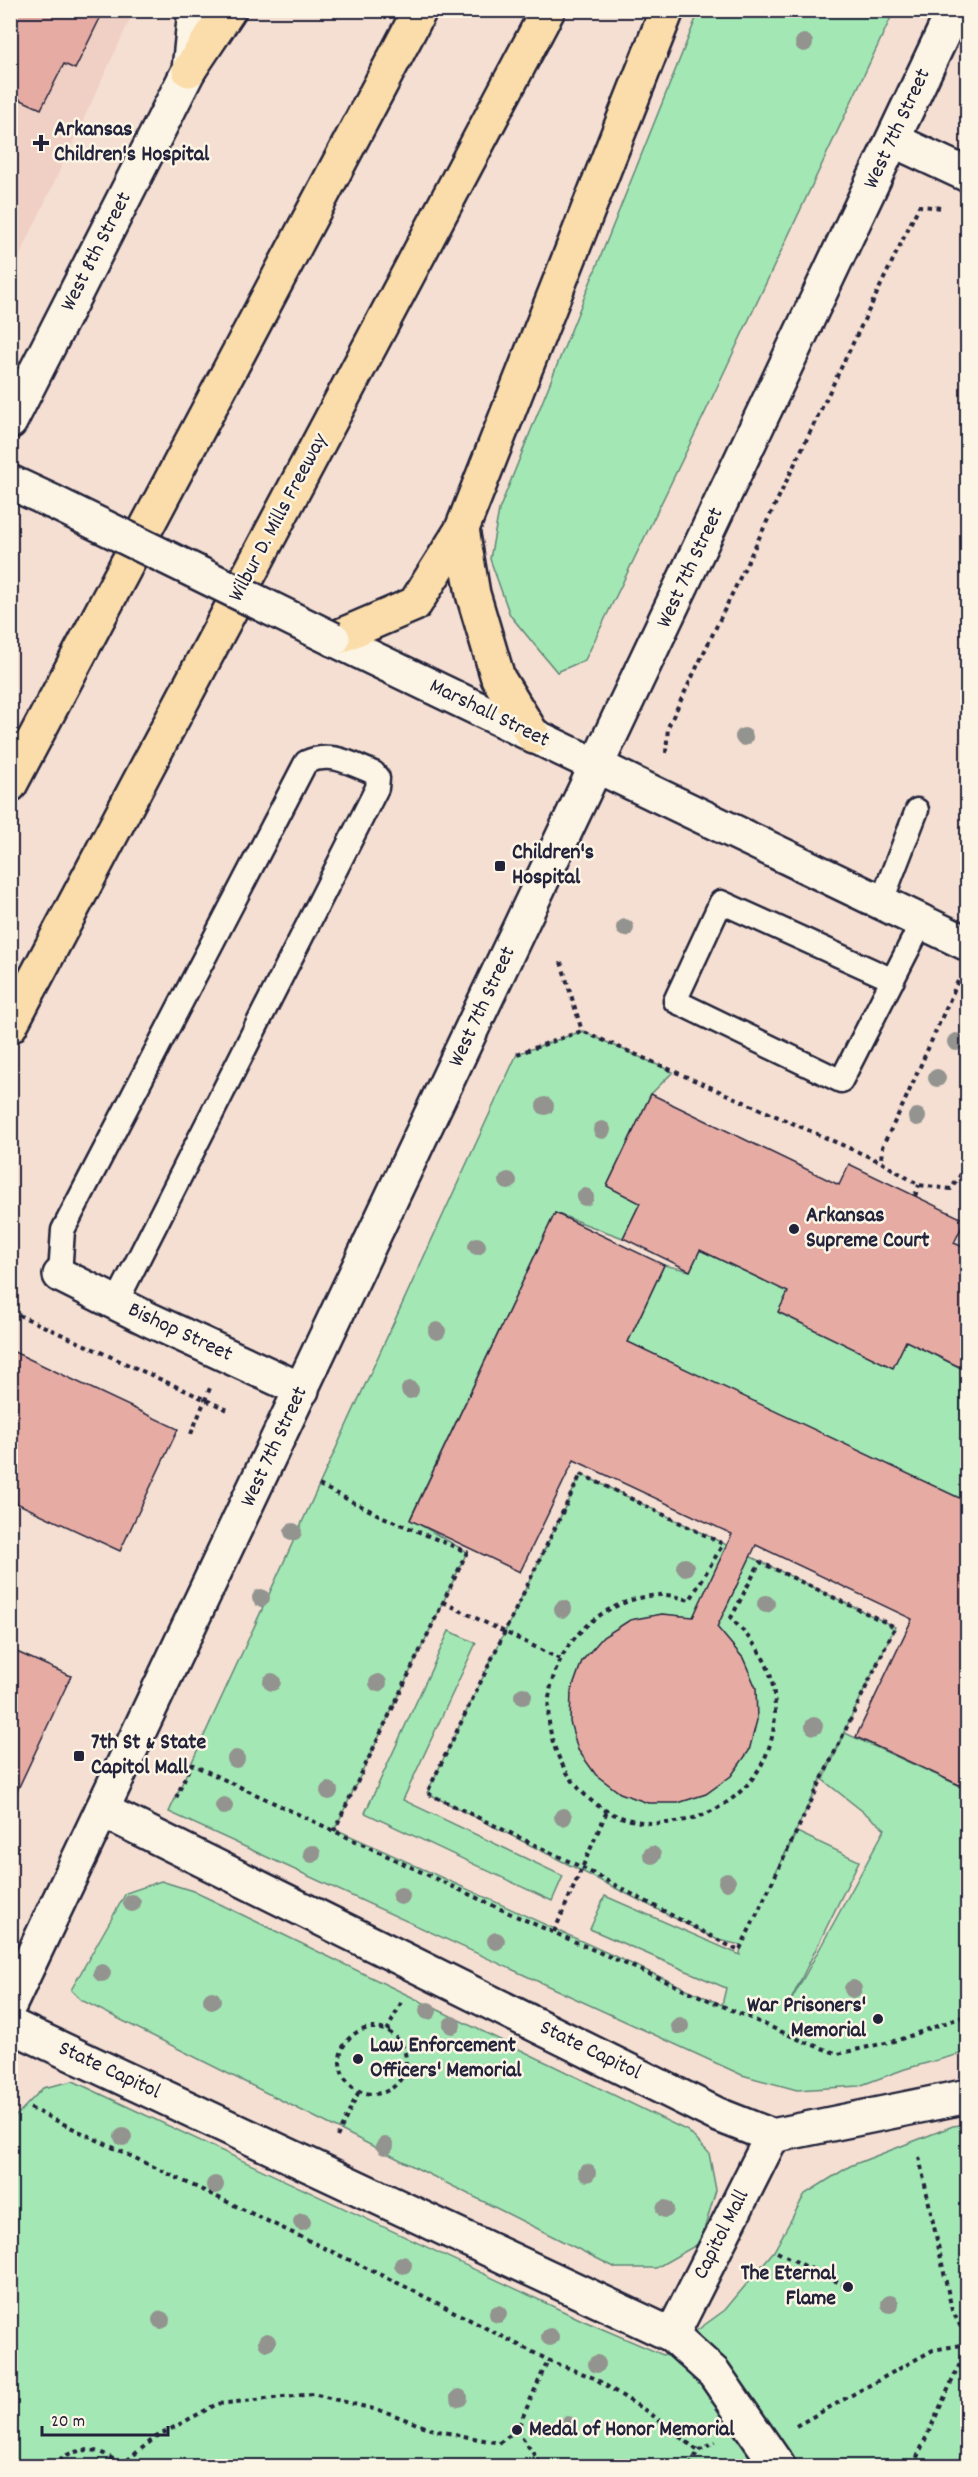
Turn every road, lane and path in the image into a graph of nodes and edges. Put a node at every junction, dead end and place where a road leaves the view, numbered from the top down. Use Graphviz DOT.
graph roads {
  1 [pos="195,10"];
  2 [pos="229,10"];
  3 [pos="420,10"];
  4 [pos="548,10"];
  5 [pos="667,10"];
  6 [pos="954,10"];
  7 [pos="189,70"];
  8 [pos="893,140"];
  9 [pos="968,174"];
  10 [pos="919,206"];
  11 [pos="10,422"];
  12 [pos="10,482"];
  13 [pos="462,529"];
  14 [pos="333,639"];
  15 [pos="534,737"];
  16 [pos="666,753"];
  17 [pos="597,766"];
  18 [pos="10,785"];
  19 [pos="917,810"];
  20 [pos="881,903"];
  21 [pos="922,922"];
  22 [pos="968,944"];
  23 [pos="561,962"];
  24 [pos="959,978"];
  25 [pos="893,980"];
  26 [pos="10,1026"];
  27 [pos="582,1031"];
  28 [pos="517,1054"];
  29 [pos="880,1162"];
  30 [pos="968,1164"];
  31 [pos="919,1185"];
  32 [pos="915,1196"];
  33 [pos="60,1275"];
  34 [pos="116,1303"];
  35 [pos="10,1311"];
  36 [pos="225,1354"];
  37 [pos="302,1390"];
  38 [pos="206,1399"];
  39 [pos="228,1410"];
  40 [pos="191,1434"];
  41 [pos="319,1485"];
  42 [pos="443,1602"];
  43 [pos="504,1633"];
  44 [pos="560,1659"];
  45 [pos="176,1798"];
  46 [pos="102,1810"];
  47 [pos="607,1811"];
  48 [pos="334,1831"];
  49 [pos="583,1868"];
  50 [pos="555,1932"];
  51 [pos="10,2004"];
  52 [pos="968,2015"];
  53 [pos="10,2025"];
  54 [pos="358,2091"];
  55 [pos="968,2096"];
  56 [pos="30,2108"];
  57 [pos="772,2136"];
  58 [pos="919,2157"];
  59 [pos="321,2170"];
  60 [pos="777,2252"];
  61 [pos="848,2287"];
  62 [pos="672,2335"];
  63 [pos="968,2344"];
  64 [pos="548,2360"];
  65 [pos="517,2430"];
  66 [pos="787,2431"];
  67 [pos="726,2442"];
  68 [pos="698,2451"];
  69 [pos="52,2466"];
  70 [pos="120,2466"];
  71 [pos="542,2466"];
  72 [pos="690,2466"];
  73 [pos="778,2466"];
  74 [pos="913,2466"];
  1 -- 7 [label="street, West 8th Street"];
  2 -- 7 [label="highway"];
  3 -- 18 [label="highway"];
  4 -- 26 [label="highway, Wilbur D. Mills Freeway"];
  5 -- 13 [label="highway"];
  6 -- 8 [label="street, West 7th Street"];
  7 -- 11 [label="street, West 8th Street"];
  8 -- 9 [label="street"];
  8 -- 17 [label="street, West 7th Street"];
  10 -- 16 [label="path"];
  12 -- 14 [label="street, Marshall Street, bridge"];
  13 -- 14 [label="highway"];
  13 -- 15 [label="highway"];
  14 -- 15 [label="street, Marshall Street"];
  15 -- 17 [label="street, Marshall Street"];
  17 -- 20 [label="street, Marshall Street"];
  17 -- 37 [label="street, West 7th Street"];
  19 -- 20 [label="lane"];
  20 -- 21 [label="street, Marshall Street"];
  21 -- 22 [label="street, Marshall Street"];
  21 -- 25 [label="lane"];
  23 -- 27 [label="path"];
  24 -- 29 [label="path"];
  25 -- 25 [label="lane"];
  27 -- 28 [label="path"];
  27 -- 29 [label="path"];
  29 -- 31 [label="path"];
  30 -- 31 [label="path"];
  31 -- 32 [label="path"];
  33 -- 34 [label="street, Bishop Street"];
  33 -- 34 [label="lane"];
  34 -- 36 [label="street, Bishop Street"];
  35 -- 38 [label="path"];
  36 -- 37 [label="street, Bishop Street"];
  36 -- 38 [label="path"];
  37 -- 46 [label="street, West 7th Street"];
  38 -- 39 [label="path"];
  38 -- 40 [label="path"];
  41 -- 42 [label="path"];
  42 -- 43 [label="path"];
  42 -- 48 [label="path"];
  43 -- 44 [label="path"];
  43 -- 44 [label="path"];
  43 -- 49 [label="path"];
  44 -- 47 [label="path"];
  45 -- 48 [label="path"];
  46 -- 51 [label="street, West 7th Street"];
  46 -- 57 [label="street, State Capitol"];
  47 -- 49 [label="path"];
  47 -- 49 [label="path"];
  48 -- 50 [label="path"];
  49 -- 50 [label="path"];
  50 -- 52 [label="path"];
  53 -- 59 [label="street, State Capitol"];
  54 -- 54 [label="path"];
  54 -- 59 [label="path"];
  55 -- 57 [label="street"];
  56 -- 64 [label="path"];
  57 -- 62 [label="street, Capitol Mall"];
  58 -- 63 [label="path"];
  59 -- 62 [label="street, State Capitol"];
  60 -- 61 [label="path"];
  62 -- 73 [label="street, State Capitol"];
  63 -- 66 [label="path"];
  63 -- 74 [label="path"];
  64 -- 65 [label="path"];
  64 -- 68 [label="path"];
  65 -- 70 [label="path"];
  65 -- 71 [label="path"];
  67 -- 68 [label="path"];
  68 -- 72 [label="path"];
  69 -- 70 [label="path"];
}
